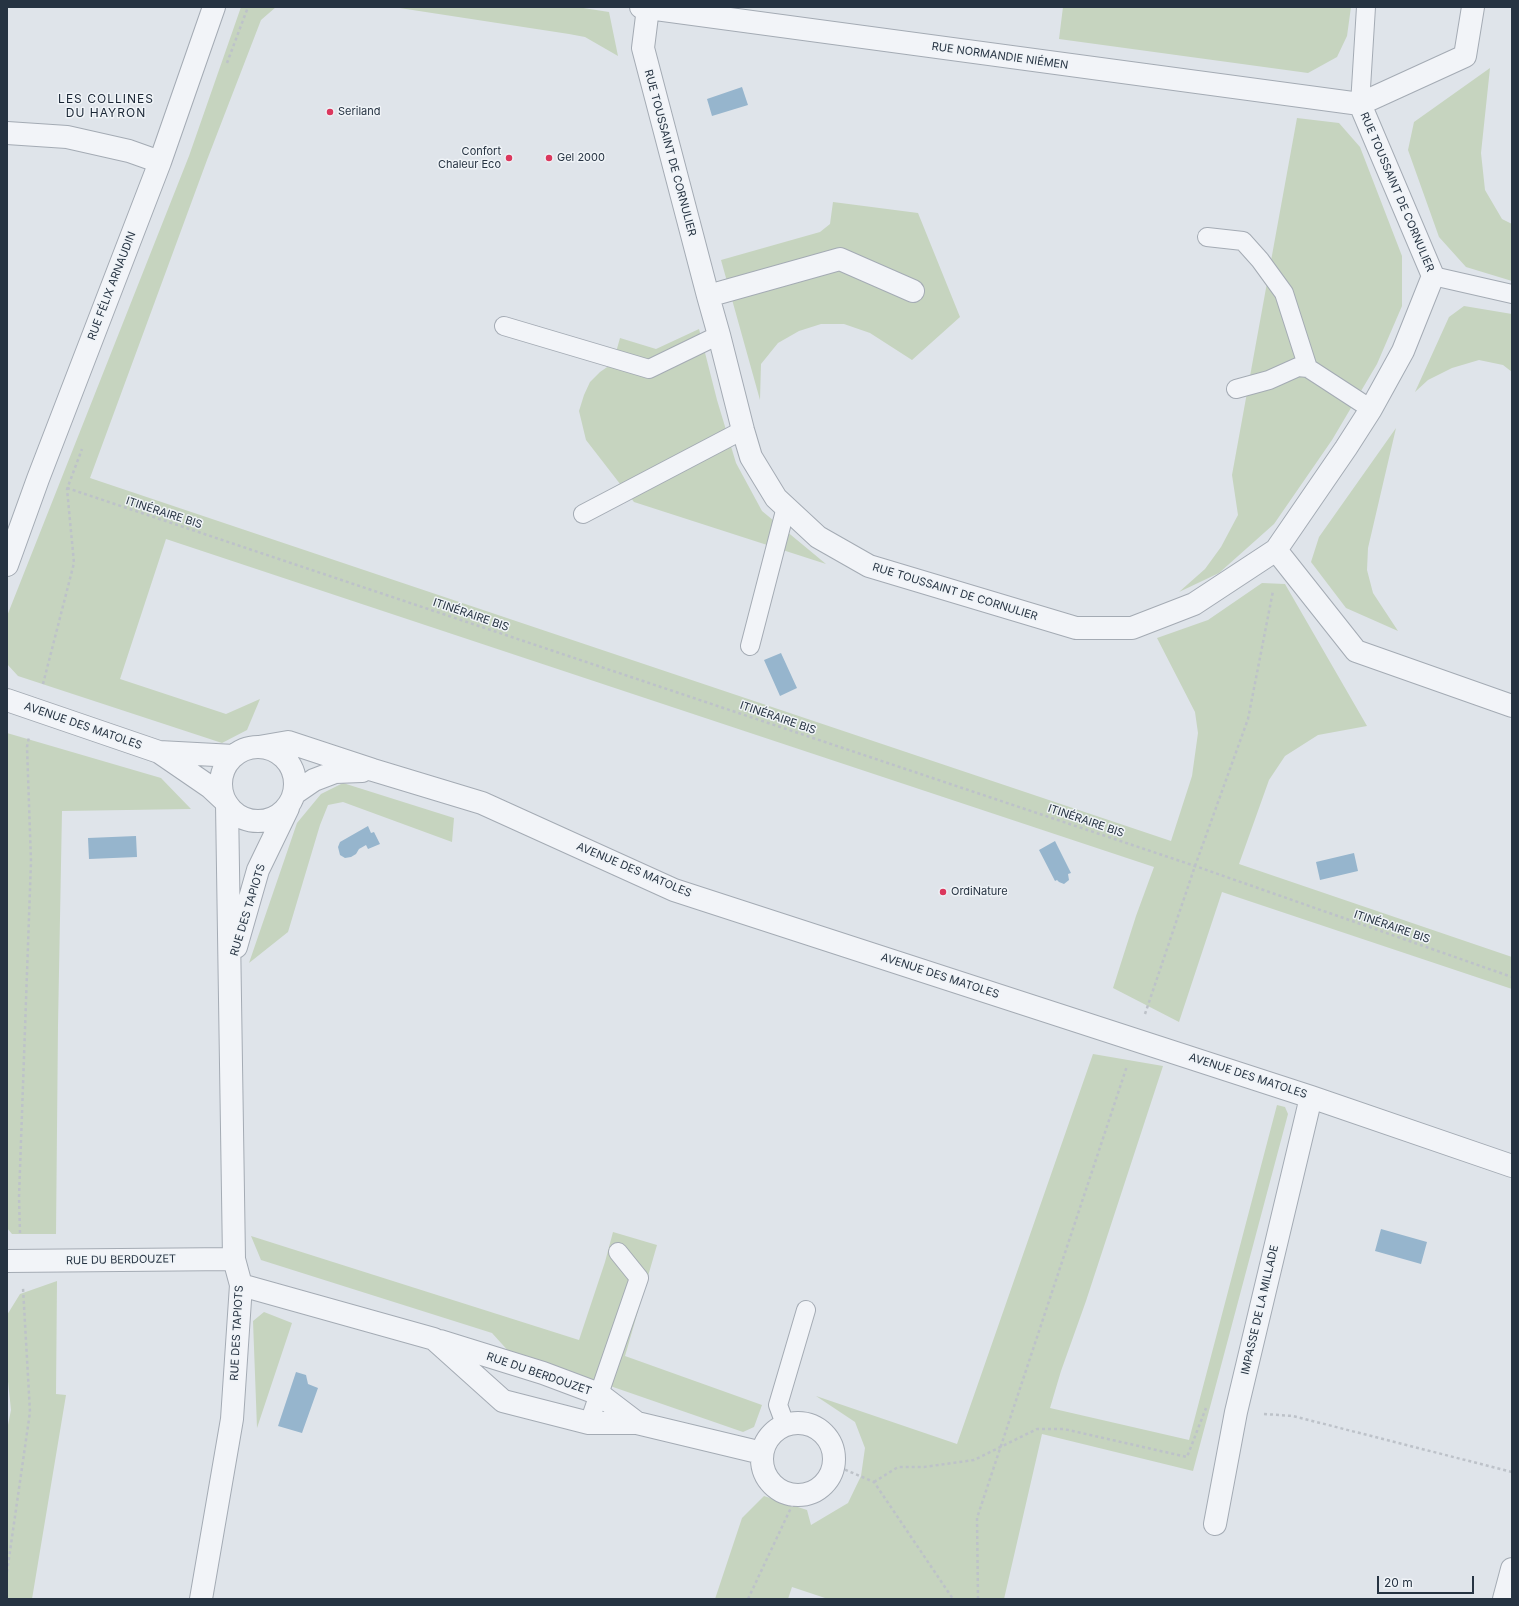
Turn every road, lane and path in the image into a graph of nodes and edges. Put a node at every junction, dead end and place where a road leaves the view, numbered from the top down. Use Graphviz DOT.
graph roads {
  1 [pos="214,7"];
  2 [pos="1366,7"];
  3 [pos="1473,7"];
  4 [pos="644,8"];
  5 [pos="1360,104"];
  6 [pos="7,133"];
  7 [pos="160,162"];
  8 [pos="1207,237"];
  9 [pos="1433,276"];
  10 [pos="913,292"];
  11 [pos="1512,294"];
  12 [pos="708,296"];
  13 [pos="504,326"];
  14 [pos="720,335"];
  15 [pos="1308,368"];
  16 [pos="1236,389"];
  17 [pos="1371,409"];
  18 [pos="742,430"];
  19 [pos="38,479"];
  20 [pos="67,489"];
  21 [pos="786,507"];
  22 [pos="582,514"];
  23 [pos="1283,558"];
  24 [pos="7,565"];
  25 [pos="750,646"];
  26 [pos="7,700"];
  27 [pos="1512,706"];
  28 [pos="36,710"];
  29 [pos="259,747"];
  30 [pos="158,752"];
  31 [pos="234,756"];
  32 [pos="374,770"];
  33 [pos="291,800"];
  34 [pos="226,803"];
  35 [pos="1195,866"];
  36 [pos="230,969"];
  37 [pos="1512,977"];
  38 [pos="1136,1040"];
  39 [pos="1310,1097"];
  40 [pos="1512,1166"];
  41 [pos="618,1252"];
  42 [pos="234,1259"];
  43 [pos="14,1261"];
  44 [pos="241,1285"];
  45 [pos="806,1310"];
  46 [pos="434,1339"];
  47 [pos="599,1394"];
  48 [pos="1236,1412"];
  49 [pos="637,1422"];
  50 [pos="590,1423"];
  51 [pos="785,1424"];
  52 [pos="1001,1446"];
  53 [pos="762,1453"];
  54 [pos="834,1465"];
  55 [pos="1512,1472"];
  56 [pos="874,1482"];
  57 [pos="797,1496"];
  58 [pos="1215,1524"];
  59 [pos="1512,1569"];
  60 [pos="7,1572"];
  61 [pos="201,1599"];
  62 [pos="748,1599"];
  63 [pos="954,1599"];
  64 [pos="978,1599"];
  65 [pos="1504,1599"];
  1 -- 7 [label="street, RUE FÉLIX ARNAUDIN"];
  2 -- 5 [label="lane"];
  3 -- 5 [label="street"];
  4 -- 5 [label="street, RUE NORMANDIE NIÉMEN"];
  4 -- 12 [label="street, RUE TOUSSAINT DE CORNULIER"];
  5 -- 9 [label="street, RUE TOUSSAINT DE CORNULIER"];
  6 -- 7 [label="street"];
  7 -- 19 [label="street, RUE FÉLIX ARNAUDIN"];
  8 -- 15 [label="lane"];
  9 -- 11 [label="lane"];
  9 -- 17 [label="street, RUE TOUSSAINT DE CORNULIER"];
  10 -- 12 [label="street"];
  12 -- 14 [label="street, RUE TOUSSAINT DE CORNULIER"];
  13 -- 14 [label="lane"];
  14 -- 18 [label="street, RUE TOUSSAINT DE CORNULIER"];
  15 -- 16 [label="lane"];
  15 -- 17 [label="lane"];
  17 -- 23 [label="street, RUE TOUSSAINT DE CORNULIER"];
  18 -- 21 [label="street, RUE TOUSSAINT DE CORNULIER"];
  18 -- 22 [label="lane"];
  19 -- 20 [label="path, ITINÉRAIRE BIS"];
  19 -- 24 [label="street, RUE FÉLIX ARNAUDIN"];
  20 -- 28 [label="path"];
  20 -- 35 [label="path, ITINÉRAIRE BIS"];
  21 -- 23 [label="street, RUE TOUSSAINT DE CORNULIER"];
  21 -- 25 [label="lane"];
  23 -- 27 [label="street"];
  23 -- 35 [label="path"];
  26 -- 28 [label="street, AVENUE DES MATOLES"];
  28 -- 30 [label="street, AVENUE DES MATOLES"];
  28 -- 43 [label="path"];
  29 -- 31 [label="street"];
  29 -- 32 [label="street, AVENUE DES MATOLES"];
  29 -- 33 [label="street"];
  30 -- 31 [label="street, AVENUE DES MATOLES"];
  30 -- 34 [label="street, AVENUE DES MATOLES"];
  31 -- 34 [label="street"];
  32 -- 33 [label="street, AVENUE DES MATOLES"];
  32 -- 38 [label="street, AVENUE DES MATOLES"];
  33 -- 34 [label="street"];
  33 -- 36 [label="street, RUE DES TAPIOTS"];
  34 -- 36 [label="street, RUE DES TAPIOTS"];
  35 -- 37 [label="path, ITINÉRAIRE BIS"];
  35 -- 38 [label="path"];
  36 -- 42 [label="street, RUE DES TAPIOTS"];
  38 -- 39 [label="street, AVENUE DES MATOLES"];
  38 -- 52 [label="path"];
  39 -- 40 [label="street, AVENUE DES MATOLES"];
  39 -- 48 [label="street, IMPASSE DE LA MILLADE"];
  41 -- 47 [label="lane"];
  42 -- 43 [label="street, RUE DU BERDOUZET"];
  42 -- 44 [label="street, RUE DES TAPIOTS"];
  43 -- 60 [label="path"];
  44 -- 46 [label="street, RUE DU BERDOUZET"];
  44 -- 61 [label="street, RUE DES TAPIOTS"];
  45 -- 51 [label="lane"];
  46 -- 47 [label="street, RUE DU BERDOUZET"];
  46 -- 50 [label="street, RUE DU BERDOUZET"];
  47 -- 49 [label="street, RUE DU BERDOUZET"];
  47 -- 50 [label="lane"];
  48 -- 52 [label="path"];
  48 -- 55 [label="path"];
  48 -- 58 [label="street, IMPASSE DE LA MILLADE"];
  49 -- 50 [label="street, RUE DU BERDOUZET"];
  49 -- 53 [label="street, RUE DU BERDOUZET"];
  51 -- 53 [label="street"];
  51 -- 54 [label="street"];
  52 -- 56 [label="path"];
  52 -- 64 [label="path"];
  53 -- 57 [label="street"];
  54 -- 56 [label="path"];
  54 -- 57 [label="street"];
  56 -- 63 [label="path"];
  57 -- 62 [label="path"];
  59 -- 65 [label="street"];
}
